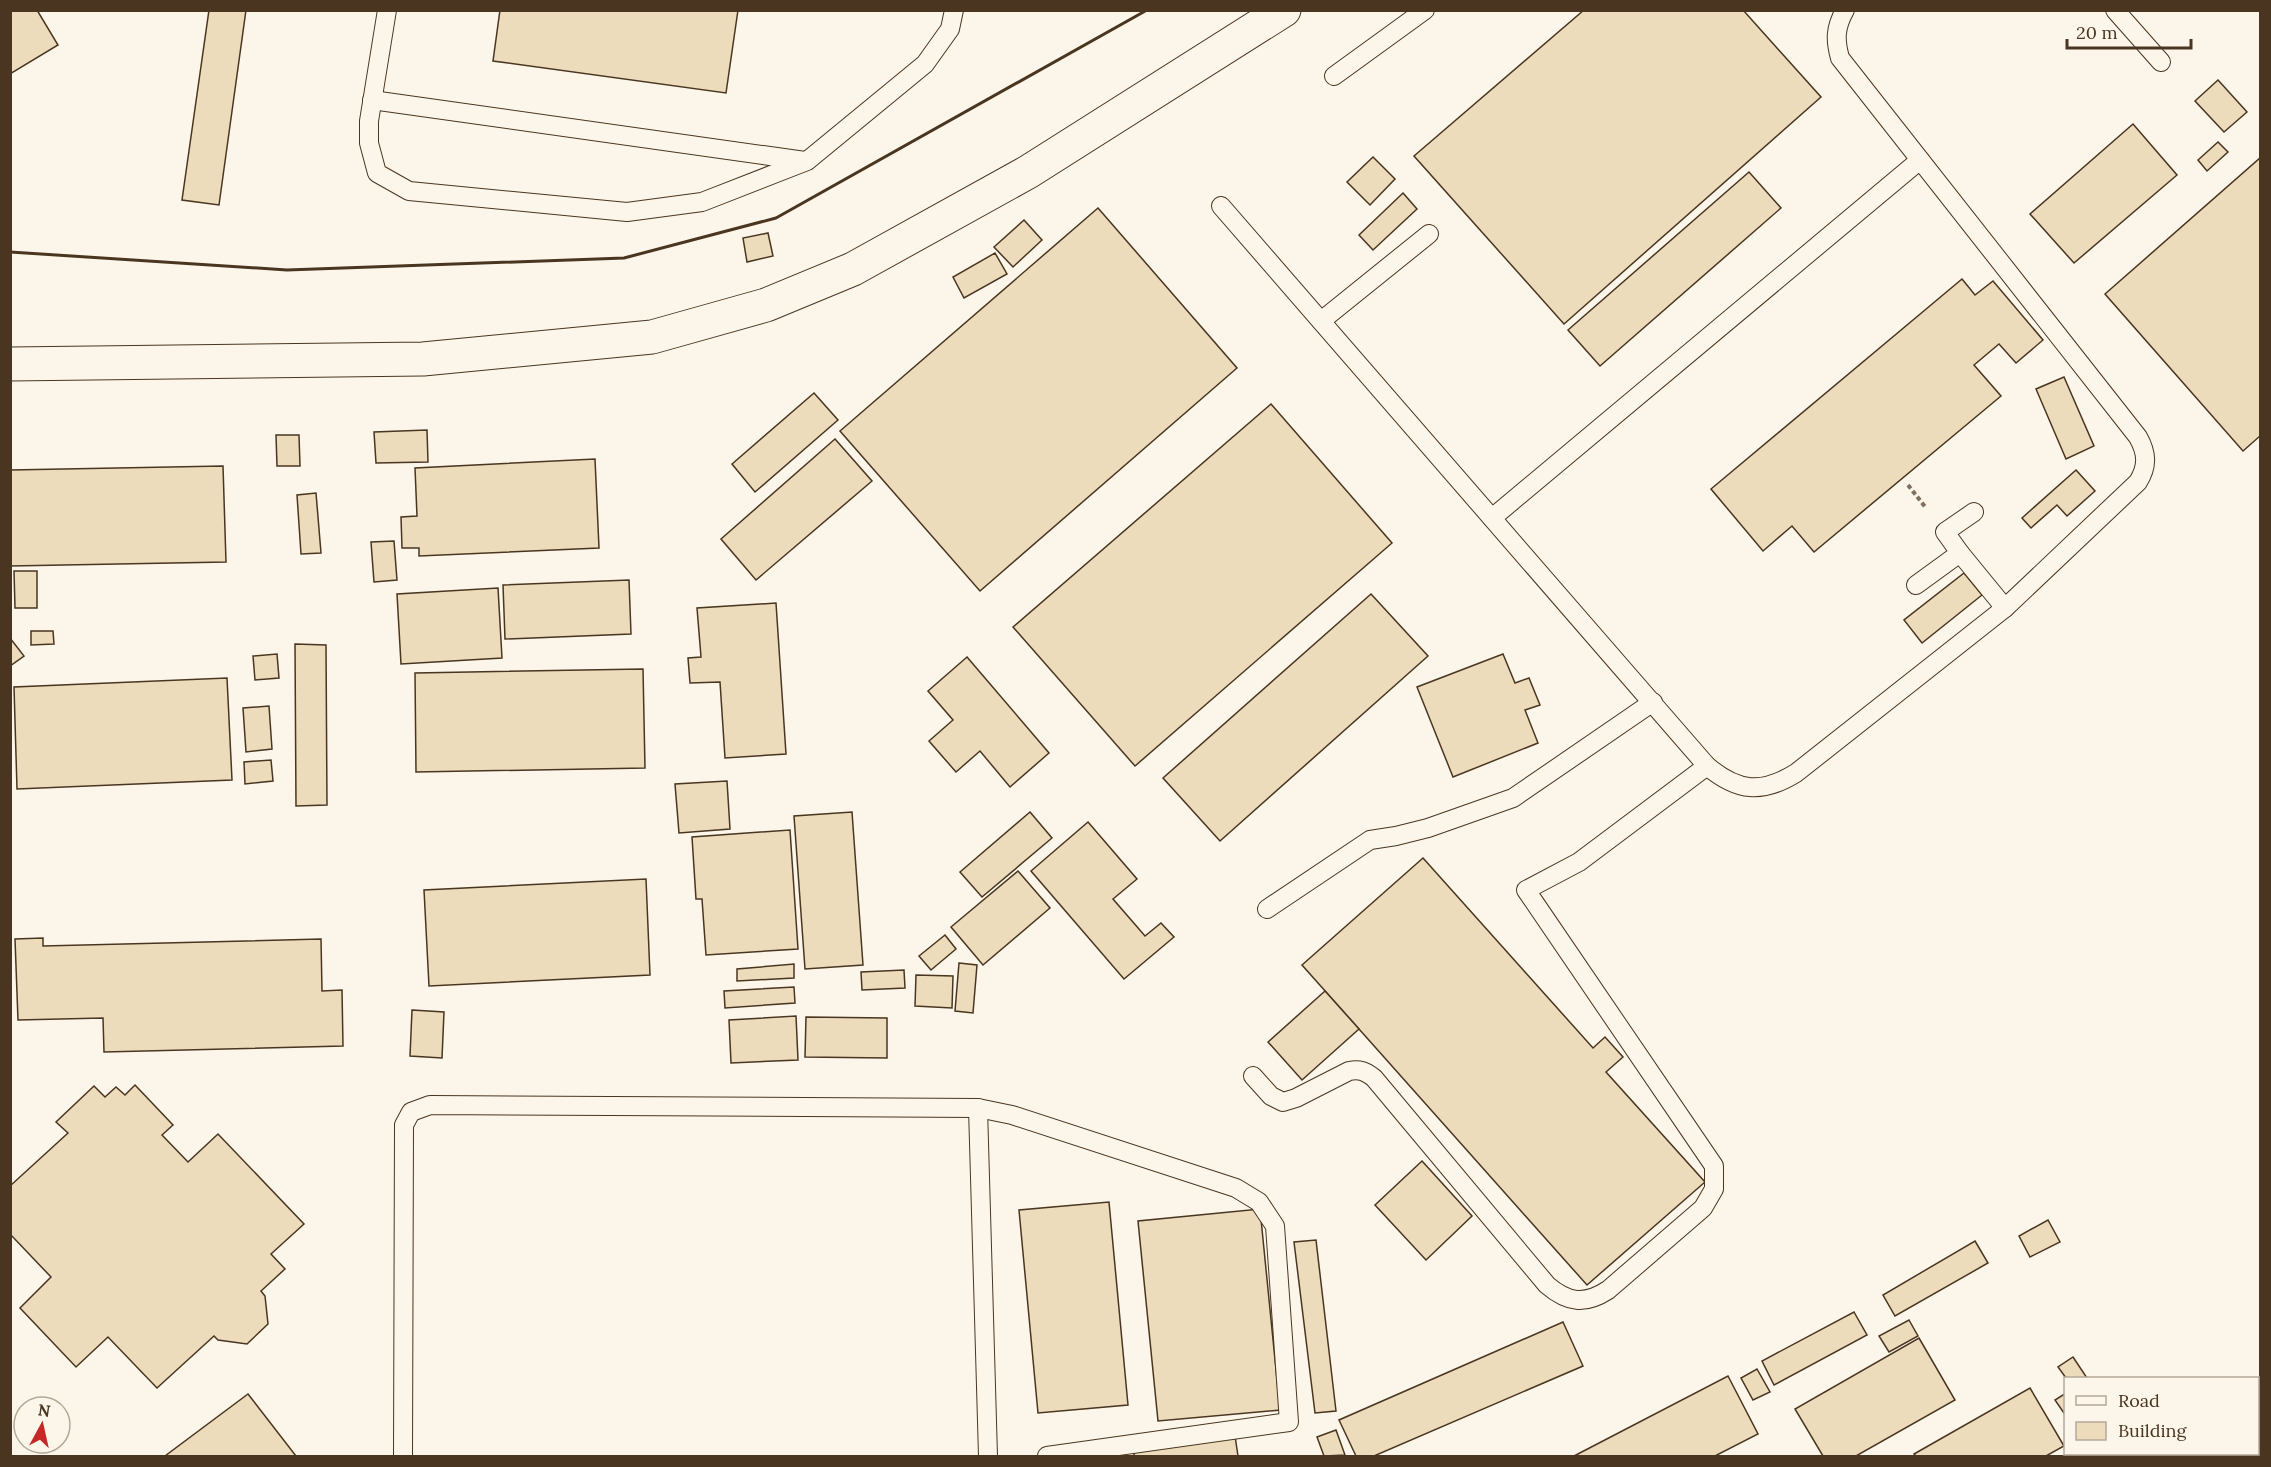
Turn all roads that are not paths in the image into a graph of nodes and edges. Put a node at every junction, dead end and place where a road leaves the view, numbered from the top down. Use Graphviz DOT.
graph roads {
  1 [pos="387,10"];
  2 [pos="954,10"];
  3 [pos="1284,10"];
  4 [pos="1425,10"];
  5 [pos="1845,10"];
  6 [pos="2115,10"];
  7 [pos="2161,62"];
  8 [pos="1334,76"];
  9 [pos="372,100"];
  10 [pos="1920,160"];
  11 [pos="807,162"];
  12 [pos="1221,206"];
  13 [pos="1429,234"];
  14 [pos="1321,321"];
  15 [pos="10,364"];
  16 [pos="1974,512"];
  17 [pos="1492,518"];
  18 [pos="1960,553"];
  19 [pos="1916,585"];
  20 [pos="2005,608"];
  21 [pos="1653,702"];
  22 [pos="1707,766"];
  23 [pos="1268,909"];
  24 [pos="1253,1076"];
  25 [pos="978,1108"];
  26 [pos="403,1456"];
  27 [pos="988,1456"];
  28 [pos="1047,1456"];
  1 -- 9 [label="lane"];
  2 -- 11 [label="lane"];
  3 -- 15 [label="street"];
  4 -- 8 [label="lane"];
  5 -- 10 [label="lane"];
  6 -- 7 [label="lane"];
  9 -- 11 [label="lane"];
  9 -- 11 [label="lane"];
  10 -- 17 [label="lane"];
  10 -- 20 [label="lane"];
  12 -- 14 [label="lane"];
  13 -- 14 [label="lane"];
  14 -- 17 [label="lane"];
  16 -- 18 [label="lane"];
  17 -- 21 [label="lane"];
  18 -- 19 [label="lane"];
  18 -- 20 [label="lane"];
  20 -- 22 [label="lane"];
  21 -- 22 [label="lane"];
  21 -- 23 [label="lane"];
  22 -- 24 [label="lane"];
  25 -- 26 [label="lane"];
  25 -- 27 [label="lane"];
  25 -- 28 [label="lane"];
}
